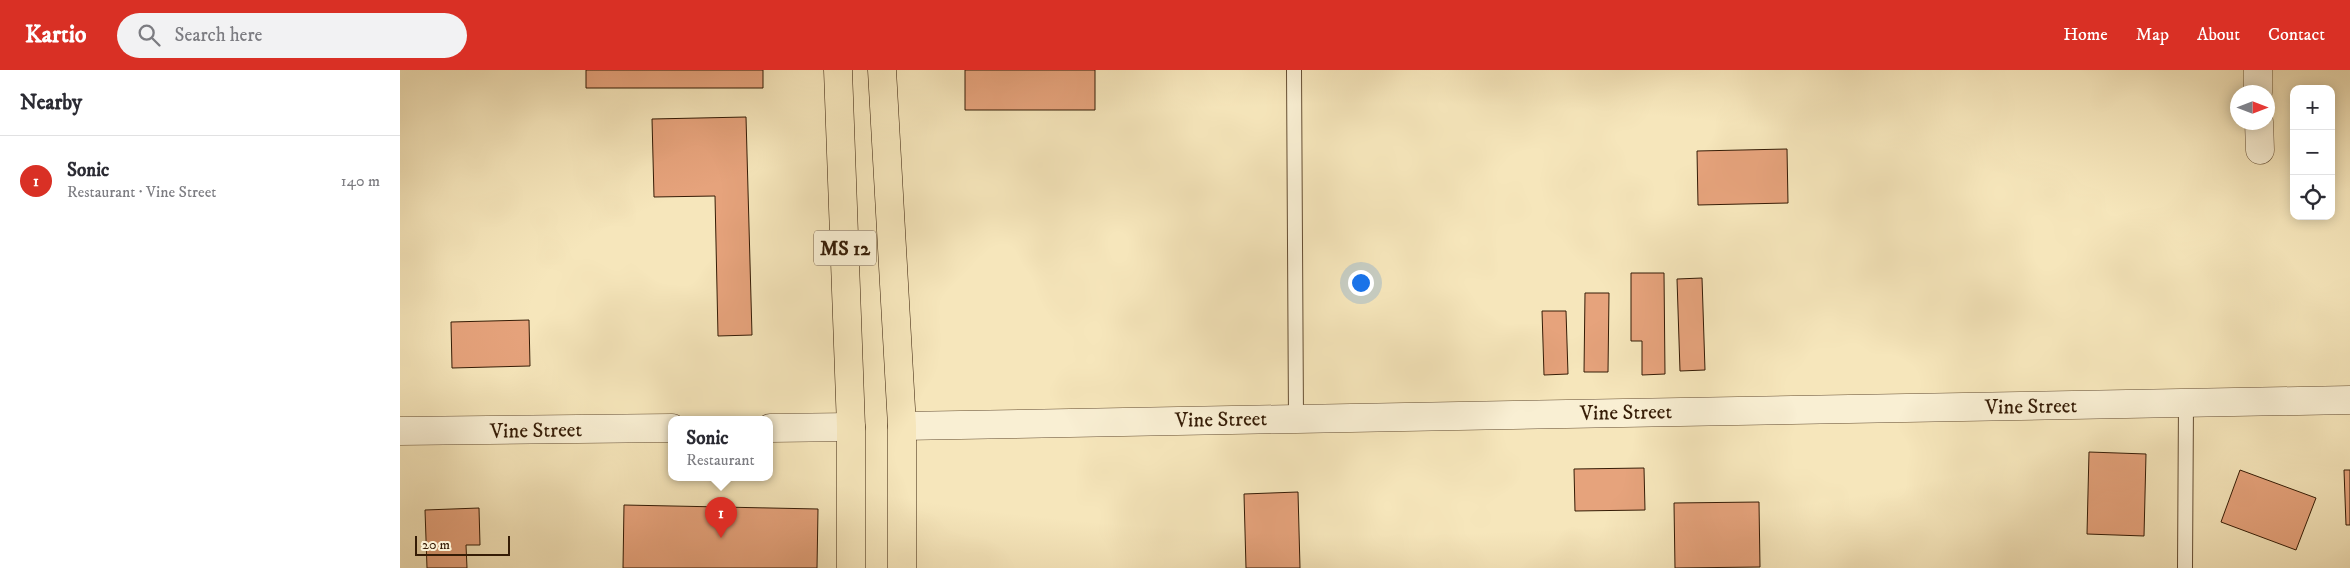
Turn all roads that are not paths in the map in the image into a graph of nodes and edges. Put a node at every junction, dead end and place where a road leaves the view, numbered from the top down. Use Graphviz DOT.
graph roads {
  1 [pos="838,70"];
  2 [pos="882,70"];
  3 [pos="1294,70"];
  4 [pos="2258,70"];
  5 [pos="2258,85"];
  6 [pos="2259,130"];
  7 [pos="2260,150"];
  8 [pos="2350,400"];
  9 [pos="2186,403"];
  10 [pos="1296,418"];
  11 [pos="902,426"];
  12 [pos="851,427"];
  13 [pos="668,428"];
  14 [pos="773,428"];
  15 [pos="400,431"];
  16 [pos="851,568"];
  17 [pos="902,568"];
  18 [pos="2185,568"];
  1 -- 12 [label="main road, MS 12 / MS 12"];
  2 -- 11 [label="main road, MS 12"];
  3 -- 10 [label="lane"];
  4 -- 5 [label="street"];
  6 -- 7 [label="street"];
  8 -- 9 [label="street, Vine Street"];
  9 -- 10 [label="street, Vine Street"];
  9 -- 18 [label="lane"];
  10 -- 11 [label="street, Vine Street"];
  11 -- 17 [label="main road, MS 12"];
  12 -- 14 [label="street"];
  12 -- 16 [label="main road, MS 12 / MS 12"];
  13 -- 15 [label="street, Vine Street"];
}
